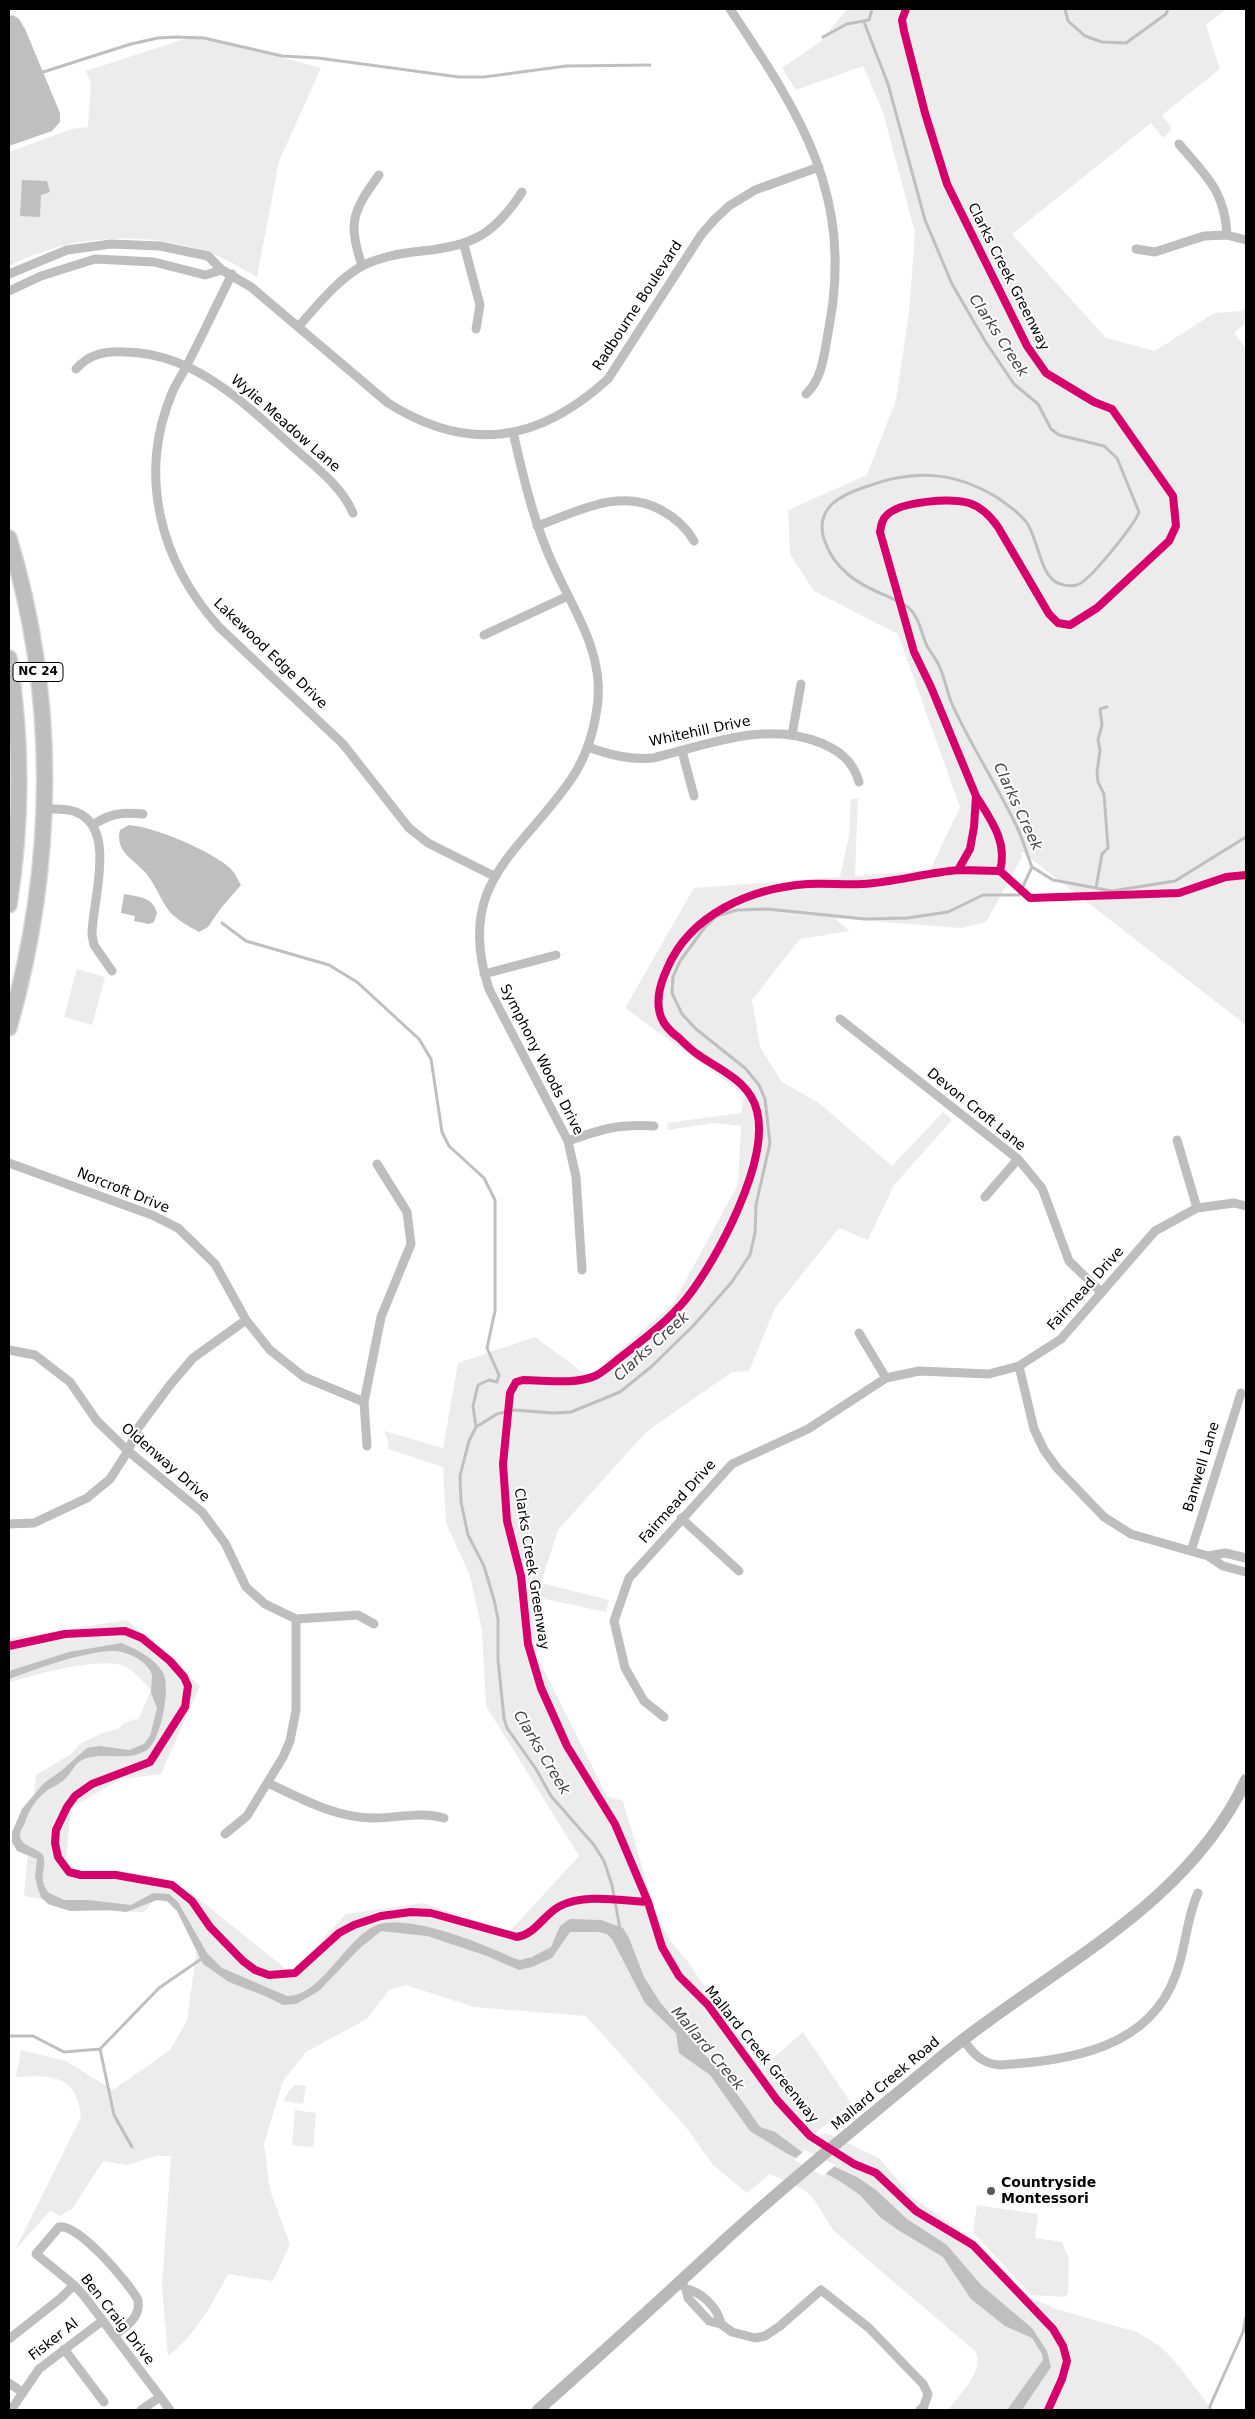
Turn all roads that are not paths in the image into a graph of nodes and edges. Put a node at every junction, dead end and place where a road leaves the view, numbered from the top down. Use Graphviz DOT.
graph roads {
  1 [pos="730,9"];
  2 [pos="1179,144"];
  3 [pos="819,167"];
  4 [pos="379,175"];
  5 [pos="522,192"];
  6 [pos="1227,235"];
  7 [pos="1246,240"];
  8 [pos="464,245"];
  9 [pos="1136,249"];
  10 [pos="362,266"];
  11 [pos="222,270"];
  12 [pos="9,274"];
  13 [pos="232,274"];
  14 [pos="9,291"];
  15 [pos="298,327"];
  16 [pos="476,329"];
  17 [pos="187,366"];
  18 [pos="76,369"];
  19 [pos="806,394"];
  20 [pos="514,432"];
  21 [pos="353,513"];
  22 [pos="537,526"];
  23 [pos="9,538"];
  24 [pos="694,541"];
  25 [pos="568,596"];
  26 [pos="484,635"];
  27 [pos="9,658"];
  28 [pos="801,684"];
  29 [pos="792,735"];
  30 [pos="588,746"];
  31 [pos="682,751"];
  32 [pos="859,782"];
  33 [pos="694,796"];
  34 [pos="14,800"];
  35 [pos="45,809"];
  36 [pos="140,811"];
  37 [pos="93,825"];
  38 [pos="494,876"];
  39 [pos="9,905"];
  40 [pos="556,955"];
  41 [pos="114,969"];
  42 [pos="484,974"];
  43 [pos="840,1019"];
  44 [pos="9,1028"];
  45 [pos="654,1126"];
  46 [pos="1177,1140"];
  47 [pos="568,1141"];
  48 [pos="1018,1159"];
  49 [pos="9,1163"];
  50 [pos="377,1164"];
  51 [pos="985,1197"];
  52 [pos="1246,1206"];
  53 [pos="1197,1208"];
  54 [pos="582,1270"];
  55 [pos="1101,1292"];
  56 [pos="246,1320"];
  57 [pos="859,1333"];
  58 [pos="9,1350"];
  59 [pos="1019,1366"];
  60 [pos="886,1378"];
  61 [pos="1241,1393"];
  62 [pos="364,1402"];
  63 [pos="366,1446"];
  64 [pos="128,1451"];
  65 [pos="681,1518"];
  66 [pos="9,1524"];
  67 [pos="1191,1551"];
  68 [pos="1208,1556"];
  69 [pos="1246,1558"];
  70 [pos="739,1571"];
  71 [pos="1246,1572"];
  72 [pos="296,1619"];
  73 [pos="374,1624"];
  74 [pos="664,1718"];
  75 [pos="268,1783"];
  76 [pos="1245,1787"];
  77 [pos="444,1818"];
  78 [pos="225,1834"];
  79 [pos="1198,1894"];
  80 [pos="963,2039"];
  81 [pos="74,2286"];
  82 [pos="684,2286"];
  83 [pos="102,2320"];
  84 [pos="114,2336"];
  85 [pos="9,2339"];
  86 [pos="64,2349"];
  87 [pos="9,2383"];
  88 [pos="22,2392"];
  89 [pos="160,2397"];
  90 [pos="104,2402"];
  91 [pos="11,2410"];
  92 [pos="141,2410"];
  93 [pos="170,2410"];
  94 [pos="538,2410"];
  95 [pos="920,2410"];
  1 -- 3 [label="street"];
  2 -- 6 [label="street"];
  3 -- 19 [label="street"];
  3 -- 20 [label="street, Radbourne Boulevard"];
  4 -- 10 [label="street"];
  5 -- 8 [label="street"];
  6 -- 7 [label="street"];
  6 -- 9 [label="street"];
  8 -- 10 [label="street"];
  8 -- 16 [label="street"];
  10 -- 15 [label="street"];
  11 -- 12 [label="street, Radbourne Boulevard"];
  11 -- 13 [label="street, Radbourne Boulevard"];
  11 -- 14 [label="street, Radbourne Boulevard"];
  13 -- 15 [label="street, Radbourne Boulevard"];
  13 -- 17 [label="street, Lakewood Edge Drive"];
  15 -- 20 [label="street, Radbourne Boulevard"];
  17 -- 18 [label="street, Wylie Meadow Lane"];
  17 -- 21 [label="street, Wylie Meadow Lane"];
  17 -- 38 [label="street, Lakewood Edge Drive"];
  20 -- 22 [label="street, Symphony Woods Drive"];
  22 -- 24 [label="street"];
  22 -- 25 [label="street, Symphony Woods Drive"];
  23 -- 35 [label="main road, NC 24"];
  25 -- 26 [label="street"];
  25 -- 30 [label="street, Symphony Woods Drive"];
  27 -- 34 [label="main road, NC 24"];
  28 -- 29 [label="street"];
  29 -- 31 [label="street, Whitehill Drive"];
  29 -- 32 [label="street, Whitehill Drive"];
  30 -- 31 [label="street, Whitehill Drive"];
  30 -- 38 [label="street, Symphony Woods Drive"];
  31 -- 33 [label="street"];
  34 -- 39 [label="main road, NC 24"];
  35 -- 37 [label="street"];
  35 -- 44 [label="main road, NC 24"];
  36 -- 37 [label="street"];
  37 -- 41 [label="street"];
  38 -- 42 [label="street, Symphony Woods Drive"];
  40 -- 42 [label="street"];
  42 -- 47 [label="street, Symphony Woods Drive"];
  43 -- 48 [label="street, Devon Croft Lane"];
  45 -- 47 [label="street"];
  46 -- 53 [label="street"];
  47 -- 54 [label="street, Symphony Woods Drive"];
  48 -- 51 [label="street"];
  48 -- 55 [label="street, Devon Croft Lane"];
  49 -- 56 [label="street, Norcroft Drive"];
  50 -- 62 [label="street"];
  52 -- 53 [label="street, Fairmead Drive"];
  53 -- 55 [label="street, Fairmead Drive"];
  55 -- 59 [label="street, Fairmead Drive"];
  56 -- 62 [label="street, Norcroft Drive"];
  56 -- 64 [label="street"];
  57 -- 60 [label="street"];
  58 -- 64 [label="street, Oldenway Drive"];
  59 -- 60 [label="street, Fairmead Drive"];
  59 -- 67 [label="street"];
  60 -- 65 [label="street, Fairmead Drive"];
  61 -- 67 [label="street, Banwell Lane"];
  62 -- 63 [label="street"];
  64 -- 66 [label="street"];
  64 -- 72 [label="street, Oldenway Drive"];
  65 -- 70 [label="street"];
  65 -- 74 [label="street, Fairmead Drive"];
  67 -- 68 [label="street"];
  68 -- 69 [label="street"];
  68 -- 71 [label="street"];
  72 -- 73 [label="street, Oldenway Drive"];
  72 -- 75 [label="street"];
  75 -- 77 [label="street"];
  75 -- 78 [label="street"];
  76 -- 80 [label="main road, Mallard Creek Road"];
  79 -- 80 [label="street"];
  80 -- 82 [label="main road, Mallard Creek Road"];
  81 -- 83 [label="street, Ben Craig Drive"];
  81 -- 84 [label="street, Ben Craig Drive"];
  81 -- 85 [label="street"];
  82 -- 94 [label="main road, Mallard Creek Road"];
  82 -- 95 [label="street"];
  83 -- 84 [label="street, Ben Craig Drive"];
  83 -- 86 [label="street, Fisker Al"];
  84 -- 89 [label="street, Ben Craig Drive"];
  86 -- 88 [label="street, Fisker Al"];
  86 -- 90 [label="street"];
  87 -- 88 [label="street"];
  88 -- 91 [label="street, Fisker Al"];
  89 -- 92 [label="street"];
  89 -- 93 [label="street, Ben Craig Drive"];
}
